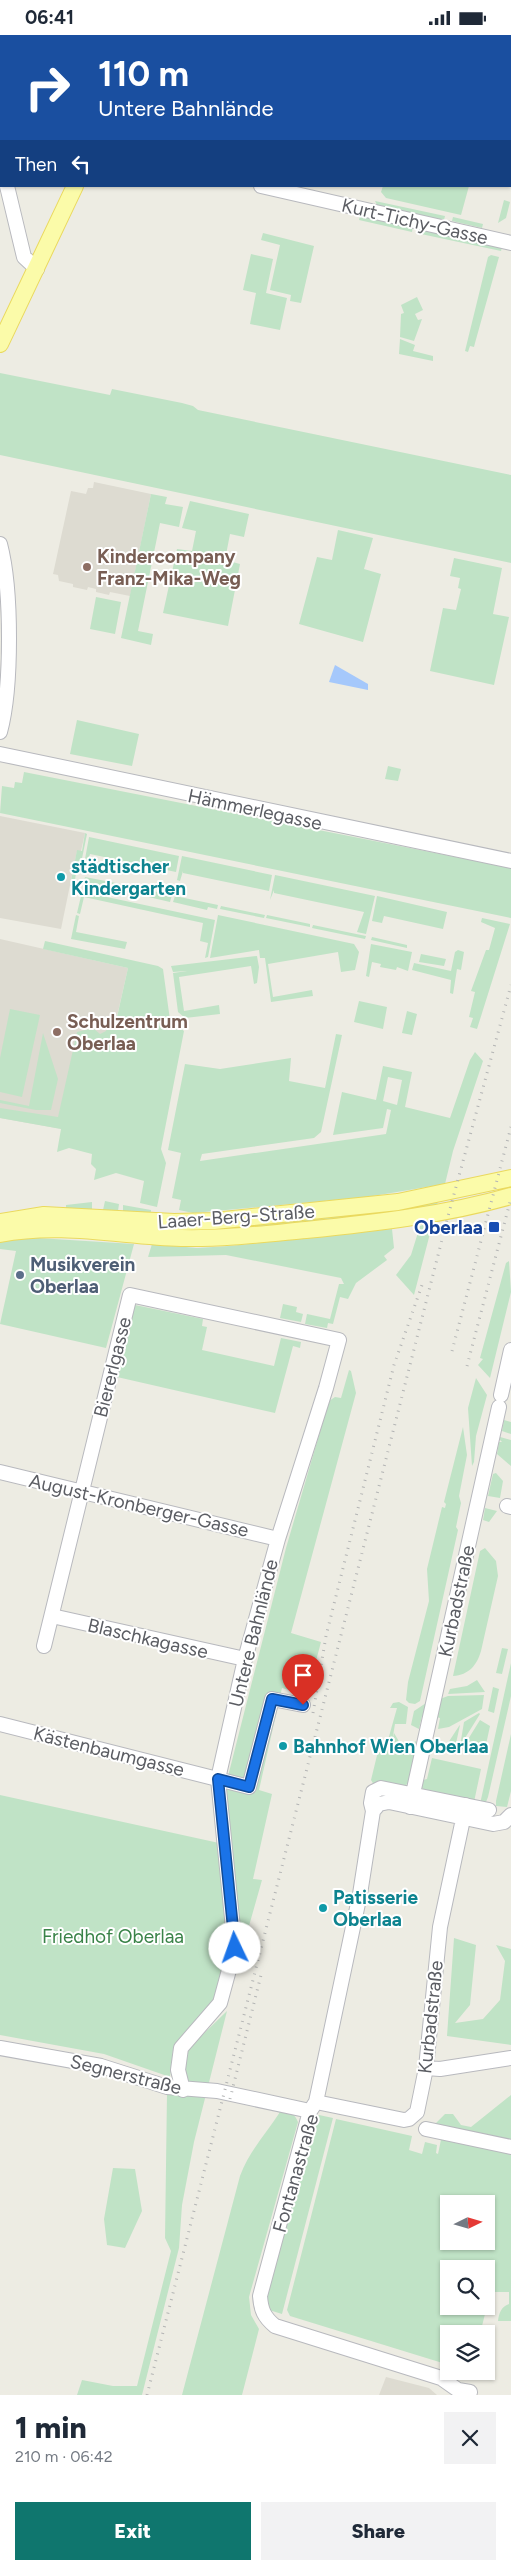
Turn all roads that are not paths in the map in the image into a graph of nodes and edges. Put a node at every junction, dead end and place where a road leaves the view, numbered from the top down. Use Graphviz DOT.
graph roads {
  1 [pos="7,187"];
  2 [pos="75,187"];
  3 [pos="265,187"];
  4 [pos="511,243"];
  5 [pos="37,269"];
  6 [pos="0,344"];
  7 [pos="0,544"];
  8 [pos="0,732"];
  9 [pos="0,754"];
  10 [pos="511,861"];
  11 [pos="511,1178"];
  12 [pos="511,1196"];
  13 [pos="0,1222"];
  14 [pos="0,1234"];
  15 [pos="339,1340"];
  16 [pos="511,1350"];
  17 [pos="0,1472"];
  18 [pos="82,1491"];
  19 [pos="278,1539"];
  20 [pos="52,1616"];
  21 [pos="44,1645"];
  22 [pos="245,1659"];
  23 [pos="303,1705"];
  24 [pos="0,1724"];
  25 [pos="218,1779"];
  26 [pos="411,1801"];
  27 [pos="488,1810"];
  28 [pos="464,1812"];
  29 [pos="511,1815"];
  30 [pos="0,2048"];
  31 [pos="511,2058"];
  32 [pos="426,2068"];
  33 [pos="183,2090"];
  34 [pos="313,2107"];
  35 [pos="426,2129"];
  36 [pos="511,2147"];
  37 [pos="470,2392"];
  1 -- 5 [label="street"];
  2 -- 5 [label="main road"];
  3 -- 4 [label="street, Kurt-Tichy-Gasse"];
  5 -- 6 [label="main road"];
  7 -- 8 [label="street"];
  9 -- 10 [label="street, Hämmerlegasse"];
  11 -- 13 [label="main road, Laaer-Berg-Straße"];
  12 -- 14 [label="main road, Laaer-Berg-Straße"];
  15 -- 18 [label="street, Biererlgasse"];
  15 -- 19 [label="street, Untere Bahnlände"];
  16 -- 26 [label="street, Kurbadstraße"];
  17 -- 18 [label="street, August-Kronberger-Gasse"];
  18 -- 19 [label="street, August-Kronberger-Gasse"];
  18 -- 20 [label="street, Biererlgasse"];
  19 -- 22 [label="street, Untere Bahnlände"];
  20 -- 21 [label="street, Biererlgasse"];
  20 -- 22 [label="street, Blaschkagasse"];
  22 -- 25 [label="street, Untere Bahnlände"];
  23 -- 25 [label="street, Untere Bahnlände"];
  24 -- 25 [label="street, Kästenbaumgasse"];
  25 -- 33 [label="street"];
  26 -- 28 [label="street"];
  26 -- 34 [label="street, Fontanastraße"];
  27 -- 28 [label="street"];
  28 -- 29 [label="street"];
  28 -- 32 [label="street, Kurbadstraße"];
  30 -- 33 [label="street, Segnerstraße"];
  31 -- 32 [label="street"];
  32 -- 34 [label="street, Kurbadstraße"];
  33 -- 34 [label="street, Segnerstraße"];
  34 -- 37 [label="street, Fontanastraße"];
  35 -- 36 [label="street"];
}
